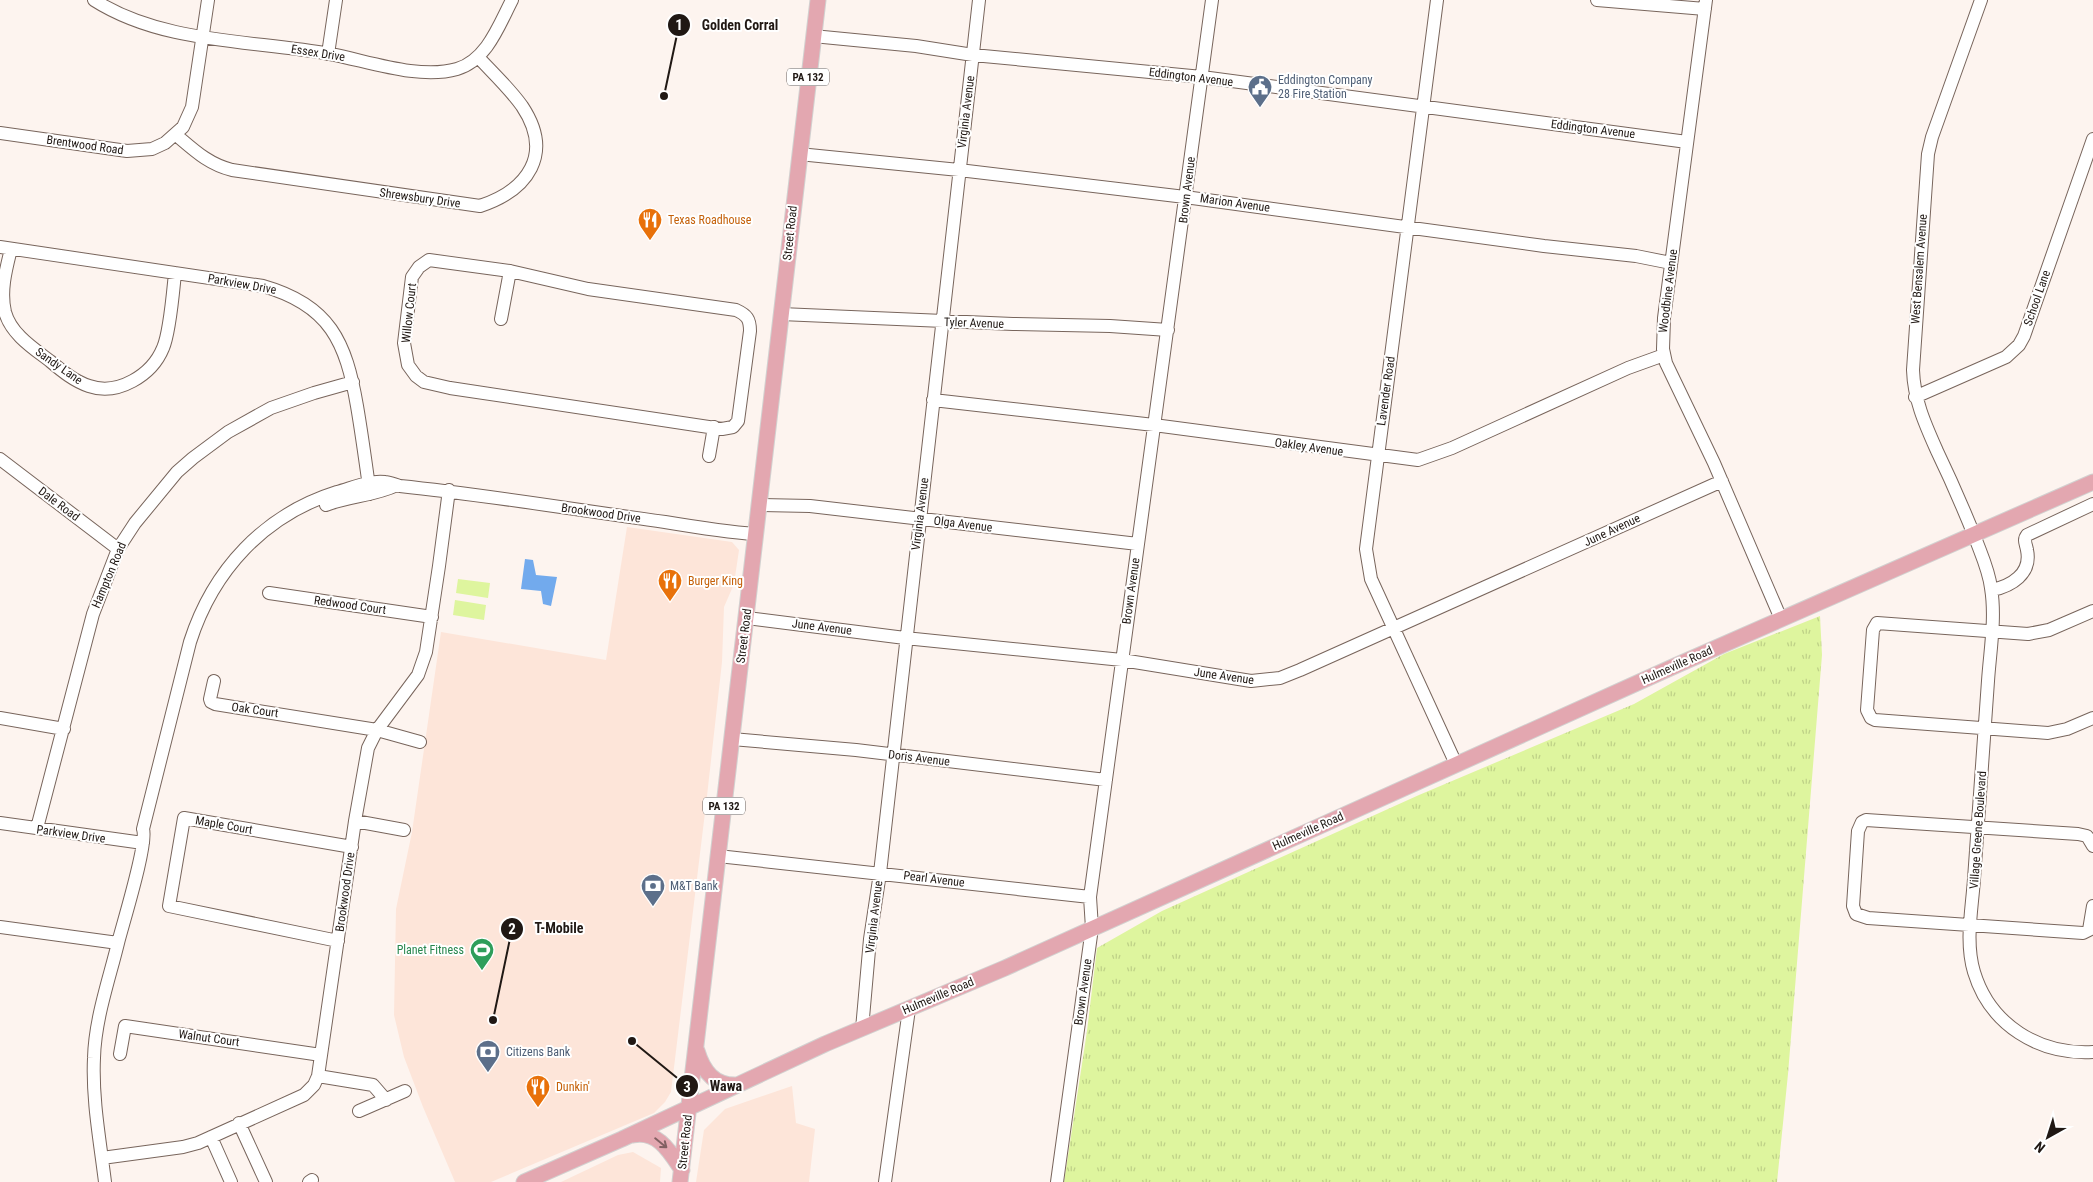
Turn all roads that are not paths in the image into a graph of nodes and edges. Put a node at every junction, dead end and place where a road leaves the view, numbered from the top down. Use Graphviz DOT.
graph roads {
  1 [pos="94,0"];
  2 [pos="208,0"];
  3 [pos="336,0"];
  4 [pos="512,0"];
  5 [pos="818,0"];
  6 [pos="979,0"];
  7 [pos="1212,0"];
  8 [pos="1438,0"];
  9 [pos="1597,0"];
  10 [pos="1981,0"];
  11 [pos="1705,4"];
  12 [pos="813,36"];
  13 [pos="203,38"];
  14 [pos="328,54"];
  15 [pos="973,55"];
  16 [pos="478,57"];
  17 [pos="1202,77"];
  18 [pos="1423,107"];
  19 [pos="0,133"];
  20 [pos="176,134"];
  21 [pos="2093,139"];
  22 [pos="1687,142"];
  23 [pos="799,154"];
  24 [pos="959,170"];
  25 [pos="1186,196"];
  26 [pos="1408,226"];
  27 [pos="5,248"];
  28 [pos="1671,263"];
  29 [pos="510,271"];
  30 [pos="175,273"];
  31 [pos="781,314"];
  32 [pos="501,319"];
  33 [pos="942,322"];
  34 [pos="1168,330"];
  35 [pos="1664,355"];
  36 [pos="353,382"];
  37 [pos="1915,397"];
  38 [pos="933,400"];
  39 [pos="1154,425"];
  40 [pos="714,427"];
  41 [pos="709,456"];
  42 [pos="1377,456"];
  43 [pos="0,459"];
  44 [pos="1722,481"];
  45 [pos="2093,482"];
  46 [pos="369,489"];
  47 [pos="448,490"];
  48 [pos="2093,504"];
  49 [pos="758,505"];
  50 [pos="919,519"];
  51 [pos="755,534"];
  52 [pos="1974,536"];
  53 [pos="1138,544"];
  54 [pos="118,549"];
  55 [pos="1992,590"];
  56 [pos="269,593"];
  57 [pos="2093,611"];
  58 [pos="432,617"];
  59 [pos="747,618"];
  60 [pos="1781,619"];
  61 [pos="1393,628"];
  62 [pos="1991,630"];
  63 [pos="905,638"];
  64 [pos="1122,660"];
  65 [pos="214,680"];
  66 [pos="0,718"];
  67 [pos="2093,718"];
  68 [pos="1985,728"];
  69 [pos="64,729"];
  70 [pos="377,730"];
  71 [pos="732,739"];
  72 [pos="420,742"];
  73 [pos="892,754"];
  74 [pos="1456,764"];
  75 [pos="1106,780"];
  76 [pos="355,821"];
  77 [pos="0,822"];
  78 [pos="1978,827"];
  79 [pos="37,828"];
  80 [pos="404,830"];
  81 [pos="144,839"];
  82 [pos="2093,846"];
  83 [pos="352,847"];
  84 [pos="718,856"];
  85 [pos="880,873"];
  86 [pos="1090,897"];
  87 [pos="2093,906"];
  88 [pos="1970,925"];
  89 [pos="0,927"];
  90 [pos="1092,928"];
  91 [pos="338,941"];
  92 [pos="118,943"];
  93 [pos="908,1009"];
  94 [pos="862,1029"];
  95 [pos="696,1047"];
  96 [pos="2093,1052"];
  97 [pos="120,1054"];
  98 [pos="321,1055"];
  99 [pos="318,1076"];
  100 [pos="737,1085"];
  101 [pos="405,1091"];
  102 [pos="386,1100"];
  103 [pos="688,1108"];
  104 [pos="359,1111"];
  105 [pos="239,1123"];
  106 [pos="629,1135"];
  107 [pos="211,1137"];
  108 [pos="102,1158"];
  109 [pos="681,1176"];
  110 [pos="105,1182"];
  111 [pos="231,1182"];
  112 [pos="266,1182"];
  113 [pos="524,1182"];
  114 [pos="885,1182"];
  115 [pos="1057,1182"];
  1 -- 13 [label="street, Essex Drive"];
  2 -- 13 [label="street, Brentwood Road"];
  3 -- 14 [label="street"];
  4 -- 16 [label="street, Essex Drive"];
  5 -- 12 [label="main road, Street Road / PA 132"];
  6 -- 15 [label="street, Virginia Avenue"];
  7 -- 17 [label="street, Brown Avenue"];
  8 -- 18 [label="street, Lavender Road"];
  9 -- 11 [label="street"];
  10 -- 37 [label="street, West Bensalem Avenue"];
  11 -- 22 [label="street, Woodbine Avenue"];
  12 -- 15 [label="street, Eddington Avenue"];
  12 -- 23 [label="main road, Street Road / PA 132"];
  13 -- 14 [label="street, Essex Drive"];
  13 -- 20 [label="street, Brentwood Road"];
  14 -- 16 [label="street, Essex Drive"];
  15 -- 17 [label="street, Eddington Avenue"];
  15 -- 24 [label="street, Virginia Avenue"];
  16 -- 20 [label="street, Shrewsbury Drive"];
  17 -- 18 [label="street, Eddington Avenue"];
  17 -- 25 [label="street, Brown Avenue"];
  18 -- 22 [label="street, Eddington Avenue"];
  18 -- 26 [label="street, Lavender Road"];
  19 -- 20 [label="street, Brentwood Road"];
  21 -- 37 [label="street, School Lane"];
  22 -- 28 [label="street, Woodbine Avenue"];
  23 -- 24 [label="street, Marion Avenue"];
  23 -- 31 [label="main road, Street Road / PA 132"];
  24 -- 25 [label="street, Marion Avenue"];
  24 -- 33 [label="street, Virginia Avenue"];
  25 -- 26 [label="street, Marion Avenue"];
  25 -- 34 [label="street, Brown Avenue"];
  26 -- 28 [label="street, Marion Avenue"];
  26 -- 42 [label="street, Lavender Road"];
  27 -- 30 [label="street, Parkview Drive"];
  27 -- 30 [label="street, Sandy Lane"];
  28 -- 35 [label="street, Woodbine Avenue"];
  29 -- 32 [label="street"];
  29 -- 40 [label="street, Willow Court"];
  29 -- 40 [label="street, Willow Court"];
  30 -- 36 [label="street, Parkview Drive"];
  31 -- 33 [label="street, Tyler Avenue"];
  31 -- 49 [label="main road, Street Road / PA 132"];
  33 -- 34 [label="street, Tyler Avenue"];
  33 -- 38 [label="street, Virginia Avenue"];
  34 -- 39 [label="street, Brown Avenue"];
  35 -- 42 [label="street, Oakley Avenue"];
  35 -- 44 [label="street, Woodbine Avenue"];
  36 -- 46 [label="street, Parkview Drive"];
  36 -- 54 [label="street, Hampton Road"];
  37 -- 52 [label="street, West Bensalem Avenue"];
  38 -- 39 [label="street, Oakley Avenue"];
  38 -- 50 [label="street, Virginia Avenue"];
  39 -- 42 [label="street, Oakley Avenue"];
  39 -- 53 [label="street, Brown Avenue"];
  40 -- 41 [label="street"];
  42 -- 61 [label="street, Lavender Road"];
  43 -- 54 [label="street, Dale Road"];
  44 -- 60 [label="street, Woodbine Avenue"];
  44 -- 61 [label="street, June Avenue"];
  45 -- 52 [label="main road, Hulmeville Road"];
  46 -- 47 [label="street, Brookwood Drive"];
  46 -- 81 [label="street, Brookwood Drive"];
  47 -- 51 [label="street, Brookwood Drive"];
  47 -- 58 [label="street, Brookwood Drive"];
  48 -- 55 [label="street"];
  49 -- 50 [label="street, Olga Avenue"];
  49 -- 51 [label="main road, Street Road / PA 132"];
  50 -- 53 [label="street, Olga Avenue"];
  50 -- 63 [label="street, Virginia Avenue"];
  51 -- 59 [label="main road, Street Road / PA 132"];
  52 -- 55 [label="street, Village Greene Boulevard"];
  52 -- 60 [label="main road, Hulmeville Road"];
  53 -- 64 [label="street, Brown Avenue"];
  54 -- 69 [label="street, Hampton Road"];
  55 -- 62 [label="street, Village Greene Boulevard"];
  56 -- 58 [label="street, Redwood Court"];
  57 -- 62 [label="street"];
  58 -- 70 [label="street, Brookwood Drive"];
  59 -- 63 [label="street, June Avenue"];
  59 -- 71 [label="main road, Street Road / PA 132"];
  60 -- 74 [label="main road, Hulmeville Road"];
  61 -- 64 [label="street, June Avenue"];
  61 -- 74 [label="street, Lavender Road"];
  62 -- 68 [label="street, Village Greene Boulevard"];
  62 -- 68 [label="street"];
  63 -- 64 [label="street, June Avenue"];
  63 -- 73 [label="street, Virginia Avenue"];
  64 -- 75 [label="street, Brown Avenue"];
  65 -- 70 [label="street, Oak Court"];
  66 -- 69 [label="street"];
  67 -- 68 [label="street"];
  68 -- 78 [label="street, Village Greene Boulevard"];
  69 -- 79 [label="street, Hampton Road"];
  70 -- 72 [label="street"];
  70 -- 76 [label="street, Brookwood Drive"];
  71 -- 73 [label="street, Doris Avenue"];
  71 -- 84 [label="main road, Street Road / PA 132"];
  73 -- 75 [label="street, Doris Avenue"];
  73 -- 85 [label="street, Virginia Avenue"];
  74 -- 90 [label="main road, Hulmeville Road"];
  75 -- 86 [label="street, Brown Avenue"];
  76 -- 80 [label="street"];
  76 -- 83 [label="street, Brookwood Drive"];
  77 -- 79 [label="street, Parkview Drive"];
  78 -- 82 [label="street"];
  78 -- 88 [label="street, Village Greene Boulevard"];
  78 -- 88 [label="street"];
  79 -- 81 [label="street, Parkview Drive"];
  81 -- 92 [label="street, Brookwood Drive"];
  83 -- 91 [label="street, Brookwood Drive"];
  83 -- 91 [label="street, Maple Court"];
  84 -- 85 [label="street, Pearl Avenue"];
  84 -- 95 [label="main road, Street Road / PA 132"];
  85 -- 86 [label="street, Pearl Avenue"];
  85 -- 94 [label="street, Virginia Avenue"];
  86 -- 90 [label="street, Brown Avenue"];
  87 -- 88 [label="street"];
  88 -- 96 [label="street, Village Greene Boulevard"];
  89 -- 92 [label="street"];
  90 -- 93 [label="main road, Hulmeville Road"];
  90 -- 115 [label="street, Brown Avenue"];
  91 -- 98 [label="street, Brookwood Drive"];
  92 -- 108 [label="street, Brookwood Drive"];
  93 -- 94 [label="main road, Hulmeville Road"];
  93 -- 114 [label="street"];
  94 -- 100 [label="main road, Hulmeville Road"];
  95 -- 100 [label="main road"];
  95 -- 103 [label="main road, Street Road / PA 132"];
  97 -- 98 [label="street, Walnut Court"];
  98 -- 99 [label="street, Brookwood Drive"];
  99 -- 102 [label="street"];
  99 -- 105 [label="street, Brookwood Drive"];
  100 -- 103 [label="main road, Hulmeville Road"];
  101 -- 102 [label="street"];
  102 -- 104 [label="street"];
  103 -- 106 [label="main road, Hulmeville Road"];
  103 -- 109 [label="main road, Street Road / PA 132"];
  105 -- 107 [label="street, Brookwood Drive"];
  105 -- 112 [label="street"];
  106 -- 109 [label="main road, one-way"];
  106 -- 113 [label="main road, Hulmeville Road"];
  107 -- 108 [label="street, Brookwood Drive"];
  107 -- 111 [label="street"];
  108 -- 110 [label="street, Brookwood Drive"];
}
